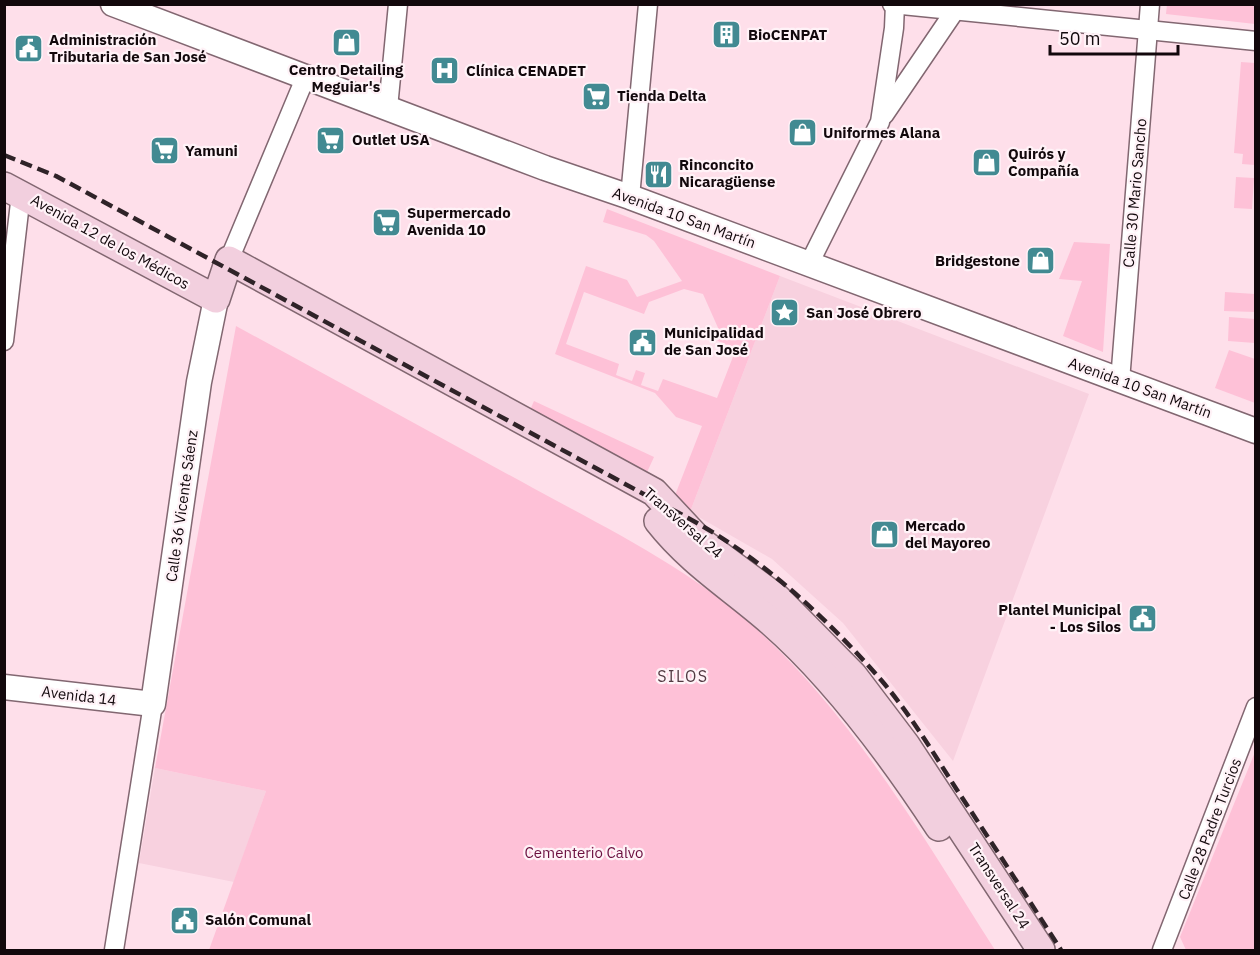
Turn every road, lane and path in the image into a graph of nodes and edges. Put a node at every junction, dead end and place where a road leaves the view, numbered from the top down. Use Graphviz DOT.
graph roads {
  1 [pos="113,4"];
  2 [pos="398,4"];
  3 [pos="648,4"];
  4 [pos="1150,4"];
  5 [pos="894,5"];
  6 [pos="145,10"];
  7 [pos="954,12"];
  8 [pos="1148,31"];
  9 [pos="1256,41"];
  10 [pos="306,76"];
  11 [pos="387,108"];
  12 [pos="880,122"];
  13 [pos="13,190"];
  14 [pos="630,197"];
  15 [pos="809,264"];
  16 [pos="222,278"];
  17 [pos="4,341"];
  18 [pos="1120,381"];
  19 [pos="1256,431"];
  20 [pos="4,687"];
  21 [pos="153,704"];
  22 [pos="1256,706"];
  23 [pos="935,805"];
  24 [pos="114,951"];
  25 [pos="1020,951"];
  26 [pos="1041,951"];
  27 [pos="1162,951"];
  1 -- 6 [label="street, Avenida 10 San Martín"];
  2 -- 11 [label="street"];
  3 -- 14 [label="street"];
  4 -- 8 [label="street, Calle 30 Mario Sancho"];
  5 -- 7 [label="street"];
  5 -- 12 [label="street"];
  6 -- 10 [label="street, Avenida 10 San Martín"];
  7 -- 8 [label="street"];
  7 -- 12 [label="street"];
  8 -- 9 [label="street"];
  8 -- 18 [label="street, Calle 30 Mario Sancho"];
  10 -- 11 [label="street, Avenida 10 San Martín"];
  10 -- 16 [label="street, Calle 36 Vicente Sáenz"];
  11 -- 14 [label="street, Avenida 10 San Martín"];
  12 -- 15 [label="street"];
  13 -- 16 [label="main road, Avenida 12 de los Médicos"];
  13 -- 17 [label="street"];
  14 -- 15 [label="street, Avenida 10 San Martín"];
  15 -- 18 [label="street, Avenida 10 San Martín"];
  16 -- 21 [label="street, Calle 36 Vicente Sáenz"];
  16 -- 23 [label="main road, Transversal 24"];
  18 -- 19 [label="street, Avenida 10 San Martín"];
  20 -- 21 [label="street, Avenida 14"];
  21 -- 24 [label="street, Calle 36 Vicente Sáenz"];
  22 -- 27 [label="street, Calle 28 Padre Turcios"];
  23 -- 25 [label="main road, Transversal 24"];
  23 -- 26 [label="main road, Transversal 24"];
}
